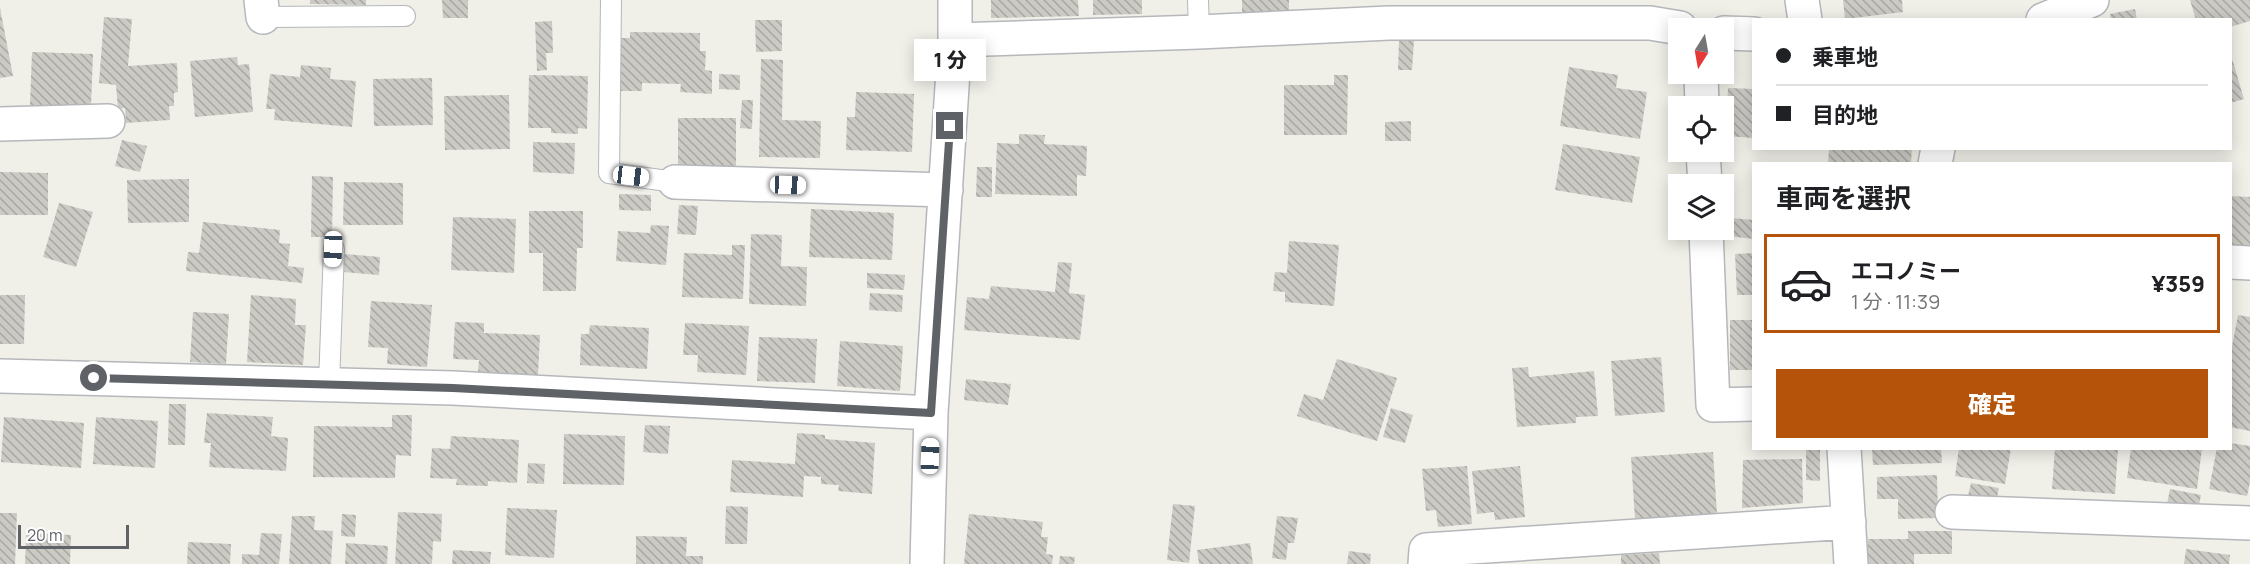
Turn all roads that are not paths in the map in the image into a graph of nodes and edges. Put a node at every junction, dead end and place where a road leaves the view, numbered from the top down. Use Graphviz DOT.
graph roads {
  1 [pos="611,0"];
  2 [pos="955,0"];
  3 [pos="1198,0"];
  4 [pos="1802,0"];
  5 [pos="2092,0"];
  6 [pos="262,9"];
  7 [pos="405,16"];
  8 [pos="1805,18"];
  9 [pos="2048,18"];
  10 [pos="1668,26"];
  11 [pos="1199,32"];
  12 [pos="1734,33"];
  13 [pos="1752,34"];
  14 [pos="955,40"];
  15 [pos="108,121"];
  16 [pos="0,124"];
  17 [pos="675,182"];
  18 [pos="946,190"];
  19 [pos="1706,240"];
  20 [pos="333,249"];
  21 [pos="2232,262"];
  22 [pos="2250,263"];
  23 [pos="0,376"];
  24 [pos="329,384"];
  25 [pos="1752,404"];
  26 [pos="931,413"];
  27 [pos="1844,450"];
  28 [pos="1952,512"];
  29 [pos="1849,522"];
  30 [pos="2250,524"];
  31 [pos="927,564"];
  32 [pos="1425,564"];
  33 [pos="1851,564"];
  1 -- 17 [label="lane"];
  2 -- 14 [label="street"];
  3 -- 11 [label="lane"];
  4 -- 8 [label="street"];
  5 -- 9 [label="street"];
  6 -- 7 [label="lane"];
  10 -- 11 [label="street"];
  11 -- 14 [label="street"];
  12 -- 13 [label="street"];
  14 -- 18 [label="street"];
  15 -- 16 [label="street"];
  17 -- 18 [label="street"];
  18 -- 26 [label="street"];
  19 -- 25 [label="street"];
  20 -- 24 [label="lane"];
  21 -- 22 [label="street"];
  23 -- 24 [label="street"];
  24 -- 26 [label="street"];
  26 -- 31 [label="street"];
  27 -- 29 [label="street"];
  28 -- 30 [label="street"];
  29 -- 32 [label="street"];
  29 -- 33 [label="street"];
}
